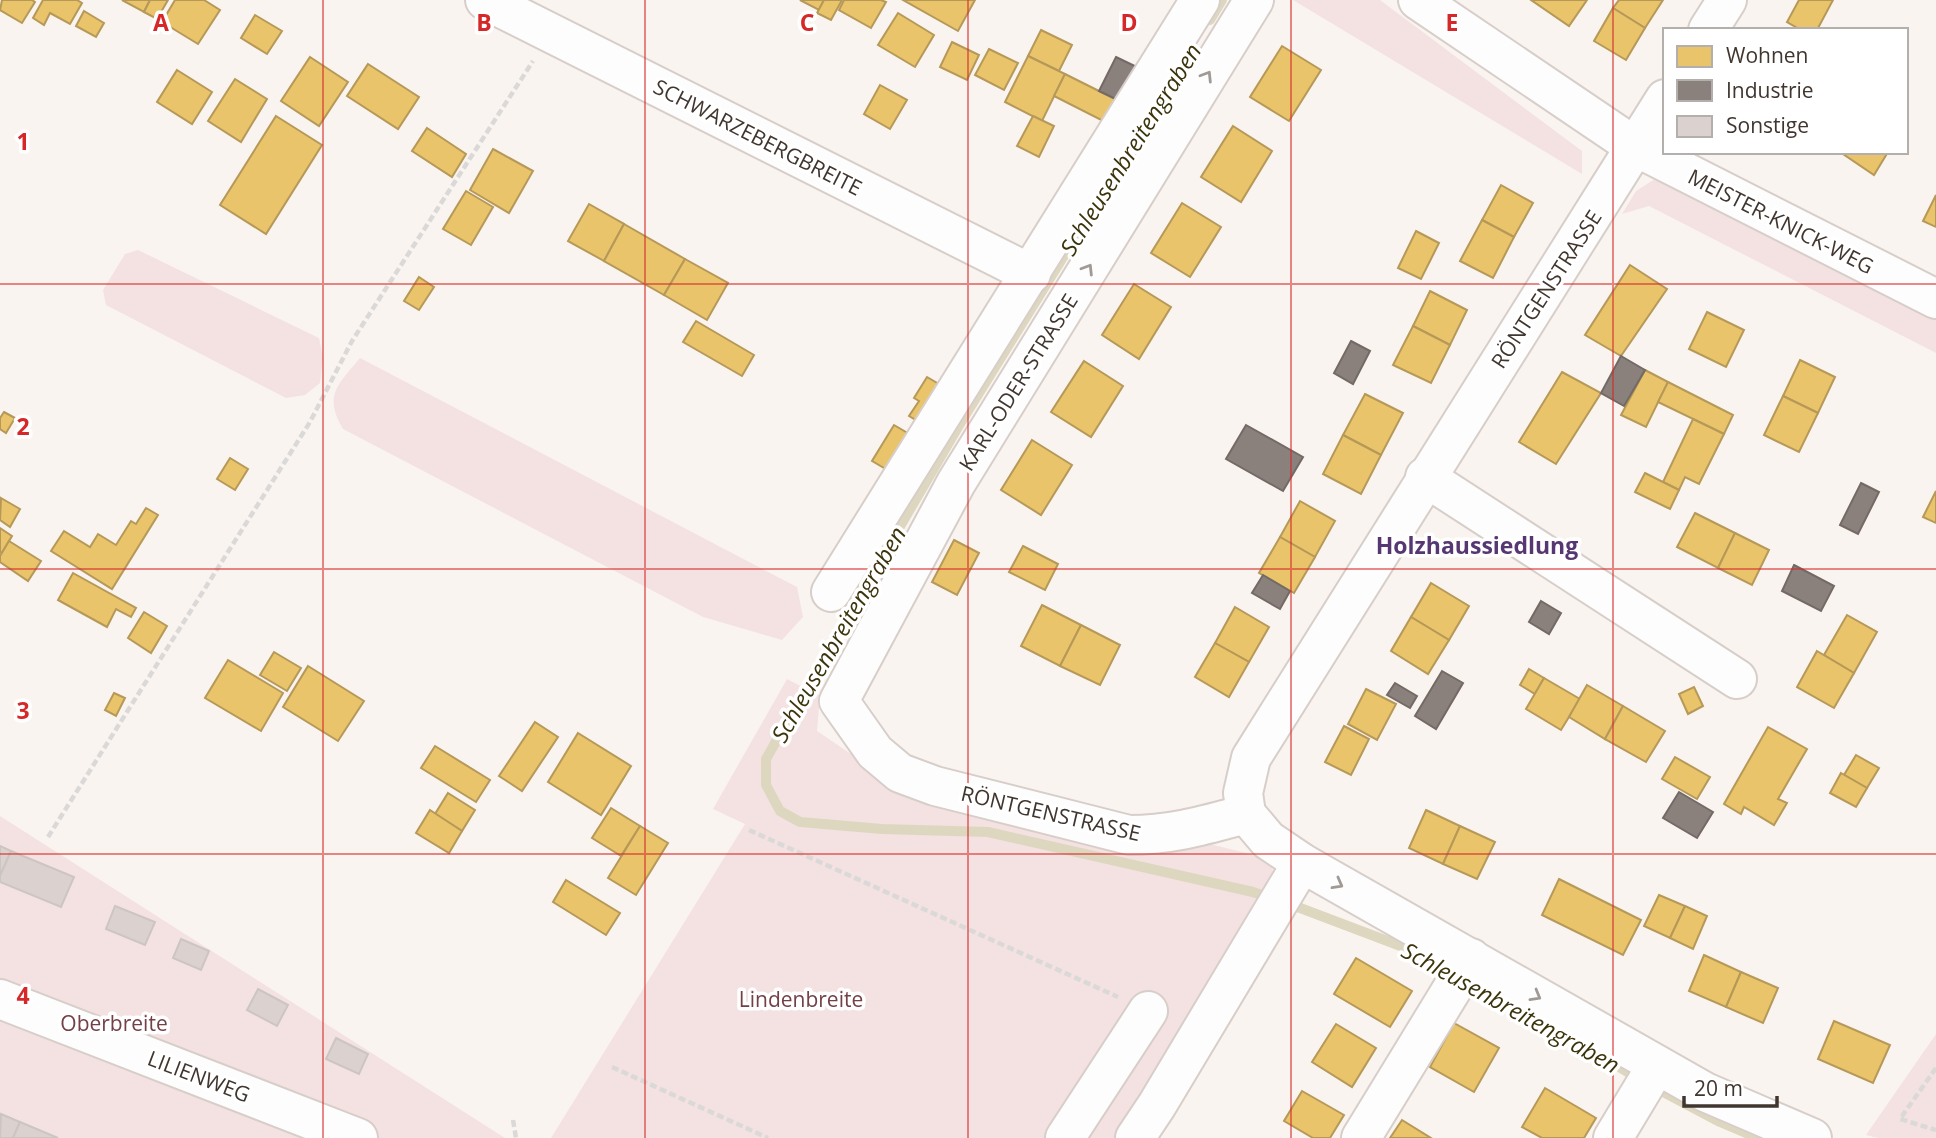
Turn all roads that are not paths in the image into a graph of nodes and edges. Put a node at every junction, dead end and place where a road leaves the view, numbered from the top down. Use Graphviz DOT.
graph roads {
  1 [pos="485,0"];
  2 [pos="1200,0"];
  3 [pos="1254,0"];
  4 [pos="1418,0"];
  5 [pos="1727,0"];
  6 [pos="1709,28"];
  7 [pos="1663,102"];
  8 [pos="1634,146"];
  9 [pos="1031,274"];
  10 [pos="1936,299"];
  11 [pos="1426,477"];
  12 [pos="831,592"];
  13 [pos="1738,679"];
  14 [pos="839,701"];
  15 [pos="1246,814"];
  16 [pos="1296,873"];
  17 [pos="1465,968"];
  18 [pos="0,999"];
  19 [pos="1148,1011"];
  20 [pos="1648,1078"];
  21 [pos="358,1138"];
  22 [pos="1065,1138"];
  23 [pos="1135,1138"];
  24 [pos="1361,1138"];
  25 [pos="1614,1138"];
  26 [pos="1812,1138"];
  1 -- 9 [label="street, SCHWARZEBERGBREITE"];
  2 -- 9 [label="street"];
  14 -- 3 [label="street, KARL-ODER-STRASSE, one-way"];
  4 -- 8 [label="street, MEISTER-KNICK-WEG"];
  5 -- 6 [label="street"];
  7 -- 8 [label="street, RÖNTGENSTRASSE"];
  8 -- 10 [label="street, MEISTER-KNICK-WEG"];
  8 -- 11 [label="street, RÖNTGENSTRASSE"];
  9 -- 12 [label="street"];
  11 -- 13 [label="street"];
  11 -- 15 [label="street, RÖNTGENSTRASSE"];
  14 -- 15 [label="street, RÖNTGENSTRASSE"];
  15 -- 16 [label="street"];
  16 -- 17 [label="street, one-way"];
  16 -- 23 [label="street"];
  17 -- 20 [label="street, one-way"];
  17 -- 24 [label="street"];
  18 -- 21 [label="street, LILIENWEG"];
  19 -- 22 [label="street"];
  20 -- 25 [label="street"];
  20 -- 26 [label="street"];
}
